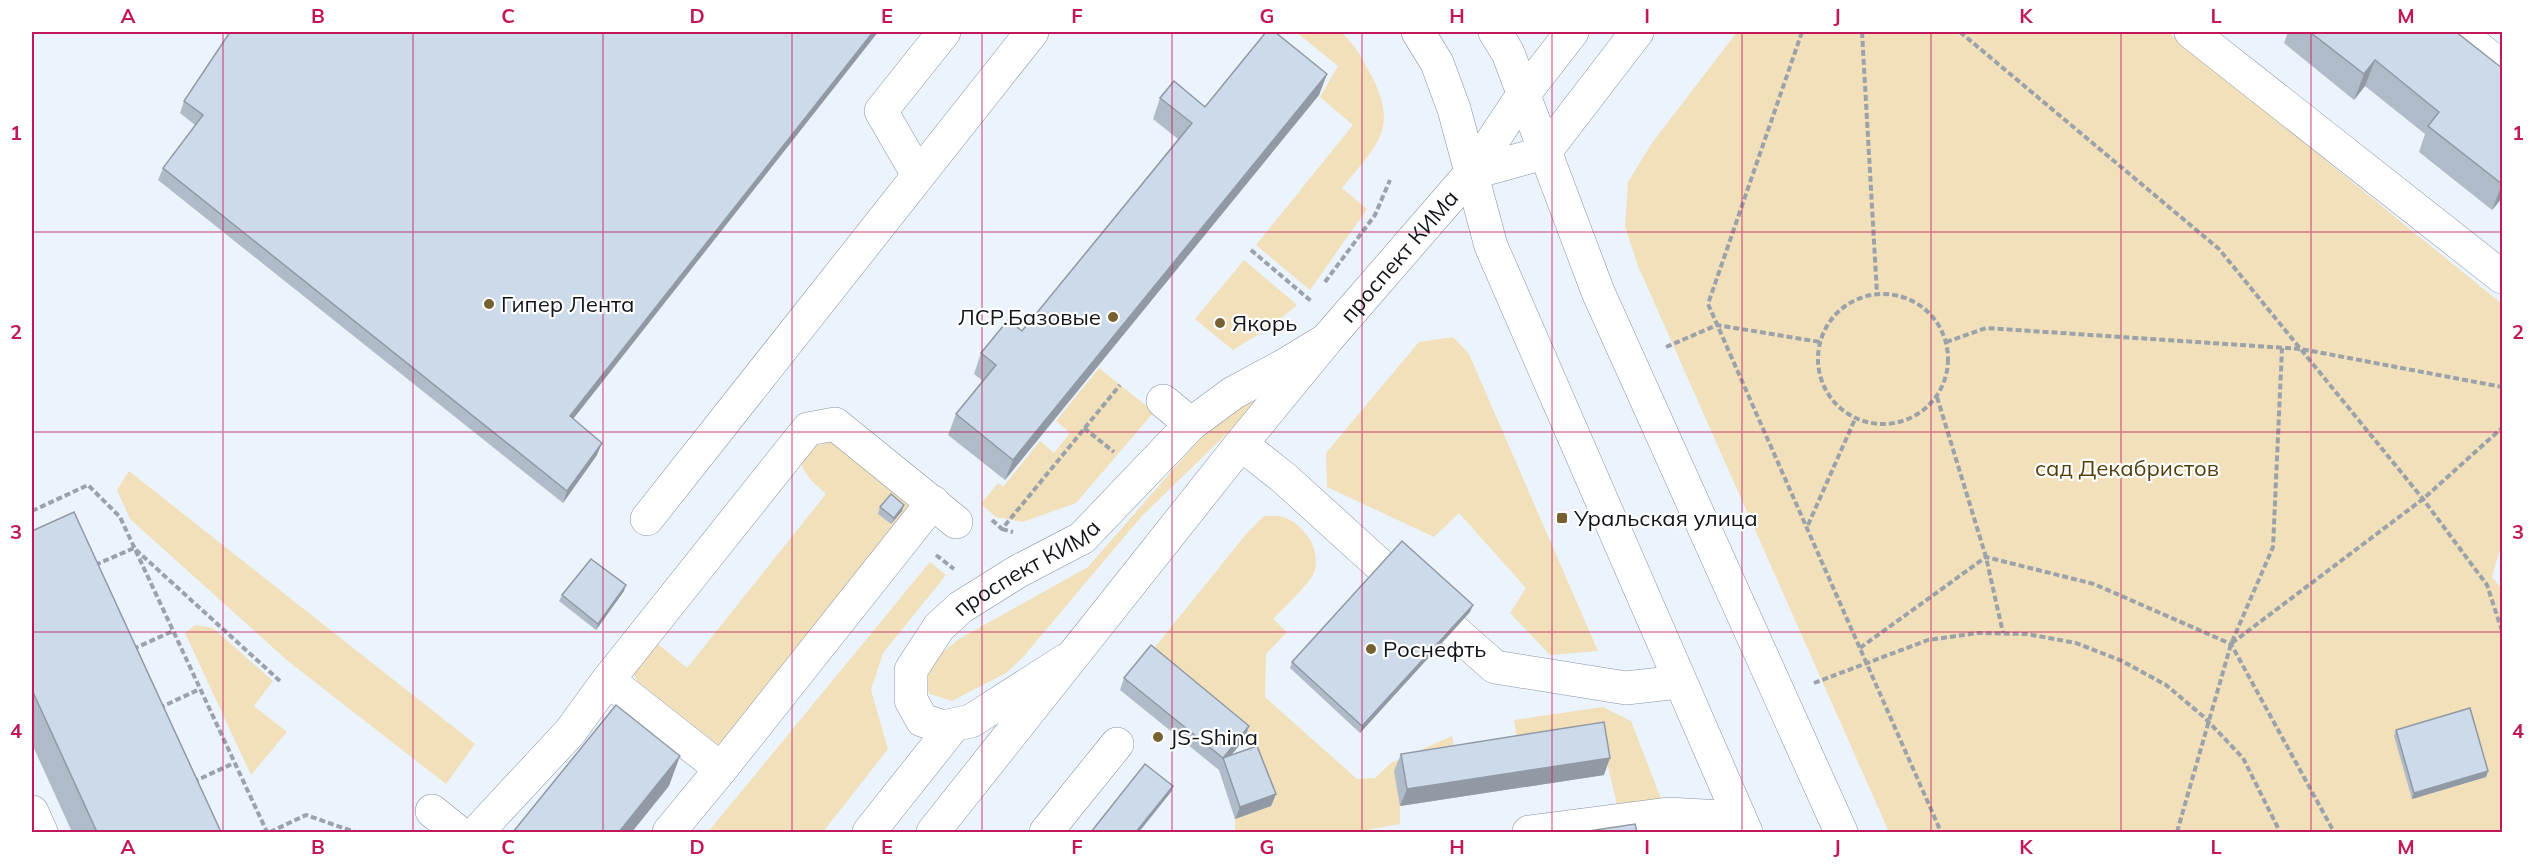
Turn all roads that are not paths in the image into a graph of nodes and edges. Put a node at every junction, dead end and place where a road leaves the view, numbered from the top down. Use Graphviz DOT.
graph roads {
  1 [pos="944,32"];
  2 [pos="1032,32"];
  3 [pos="1418,32"];
  4 [pos="1495,32"];
  5 [pos="1572,32"];
  6 [pos="1637,32"];
  7 [pos="2191,32"];
  8 [pos="2458,32"];
  9 [pos="2502,67"];
  10 [pos="1523,95"];
  11 [pos="1544,153"];
  12 [pos="1471,173"];
  13 [pos="918,175"];
  14 [pos="2502,277"];
  15 [pos="1328,338"];
  16 [pos="1163,401"];
  17 [pos="1191,424"];
  18 [pos="1240,444"];
  19 [pos="647,519"];
  20 [pos="1382,567"];
  21 [pos="1454,630"];
  22 [pos="1072,656"];
  23 [pos="608,680"];
  24 [pos="1679,682"];
  25 [pos="954,725"];
  26 [pos="1117,744"];
  27 [pos="721,770"];
  28 [pos="432,811"];
  29 [pos="32,812"];
  30 [pos="1742,825"];
  31 [pos="41,832"];
  32 [pos="458,832"];
  33 [pos="477,832"];
  34 [pos="669,832"];
  35 [pos="869,832"];
  36 [pos="933,832"];
  37 [pos="1046,832"];
  38 [pos="1529,832"];
  39 [pos="1841,832"];
  1 -- 13 [label="main road"];
  2 -- 13 [label="main road"];
  3 -- 12 [label="main road"];
  4 -- 10 [label="main road"];
  5 -- 10 [label="main road, проспект КИМа"];
  6 -- 11 [label="main road"];
  7 -- 14 [label="main road"];
  8 -- 9 [label="main road"];
  10 -- 11 [label="main road"];
  10 -- 12 [label="main road, проспект КИМа"];
  11 -- 12 [label="main road, проспект КИМа"];
  11 -- 39 [label="main road"];
  12 -- 15 [label="main road, проспект КИМа"];
  12 -- 24 [label="main road"];
  13 -- 19 [label="main road"];
  15 -- 17 [label="main road, проспект КИМа"];
  15 -- 18 [label="main road, проспект КИМа"];
  16 -- 17 [label="main road"];
  17 -- 25 [label="main road, проспект КИМа"];
  18 -- 20 [label="main road"];
  18 -- 22 [label="main road, проспект КИМа"];
  21 -- 24 [label="main road"];
  22 -- 25 [label="main road, проспект КИМа"];
  22 -- 36 [label="main road, проспект КИМа"];
  23 -- 27 [label="main road"];
  23 -- 27 [label="main road"];
  23 -- 33 [label="main road"];
  24 -- 30 [label="main road"];
  25 -- 35 [label="main road"];
  26 -- 37 [label="main road"];
  27 -- 34 [label="main road"];
  28 -- 32 [label="main road"];
  29 -- 31 [label="main road"];
  30 -- 38 [label="main road"];
}
